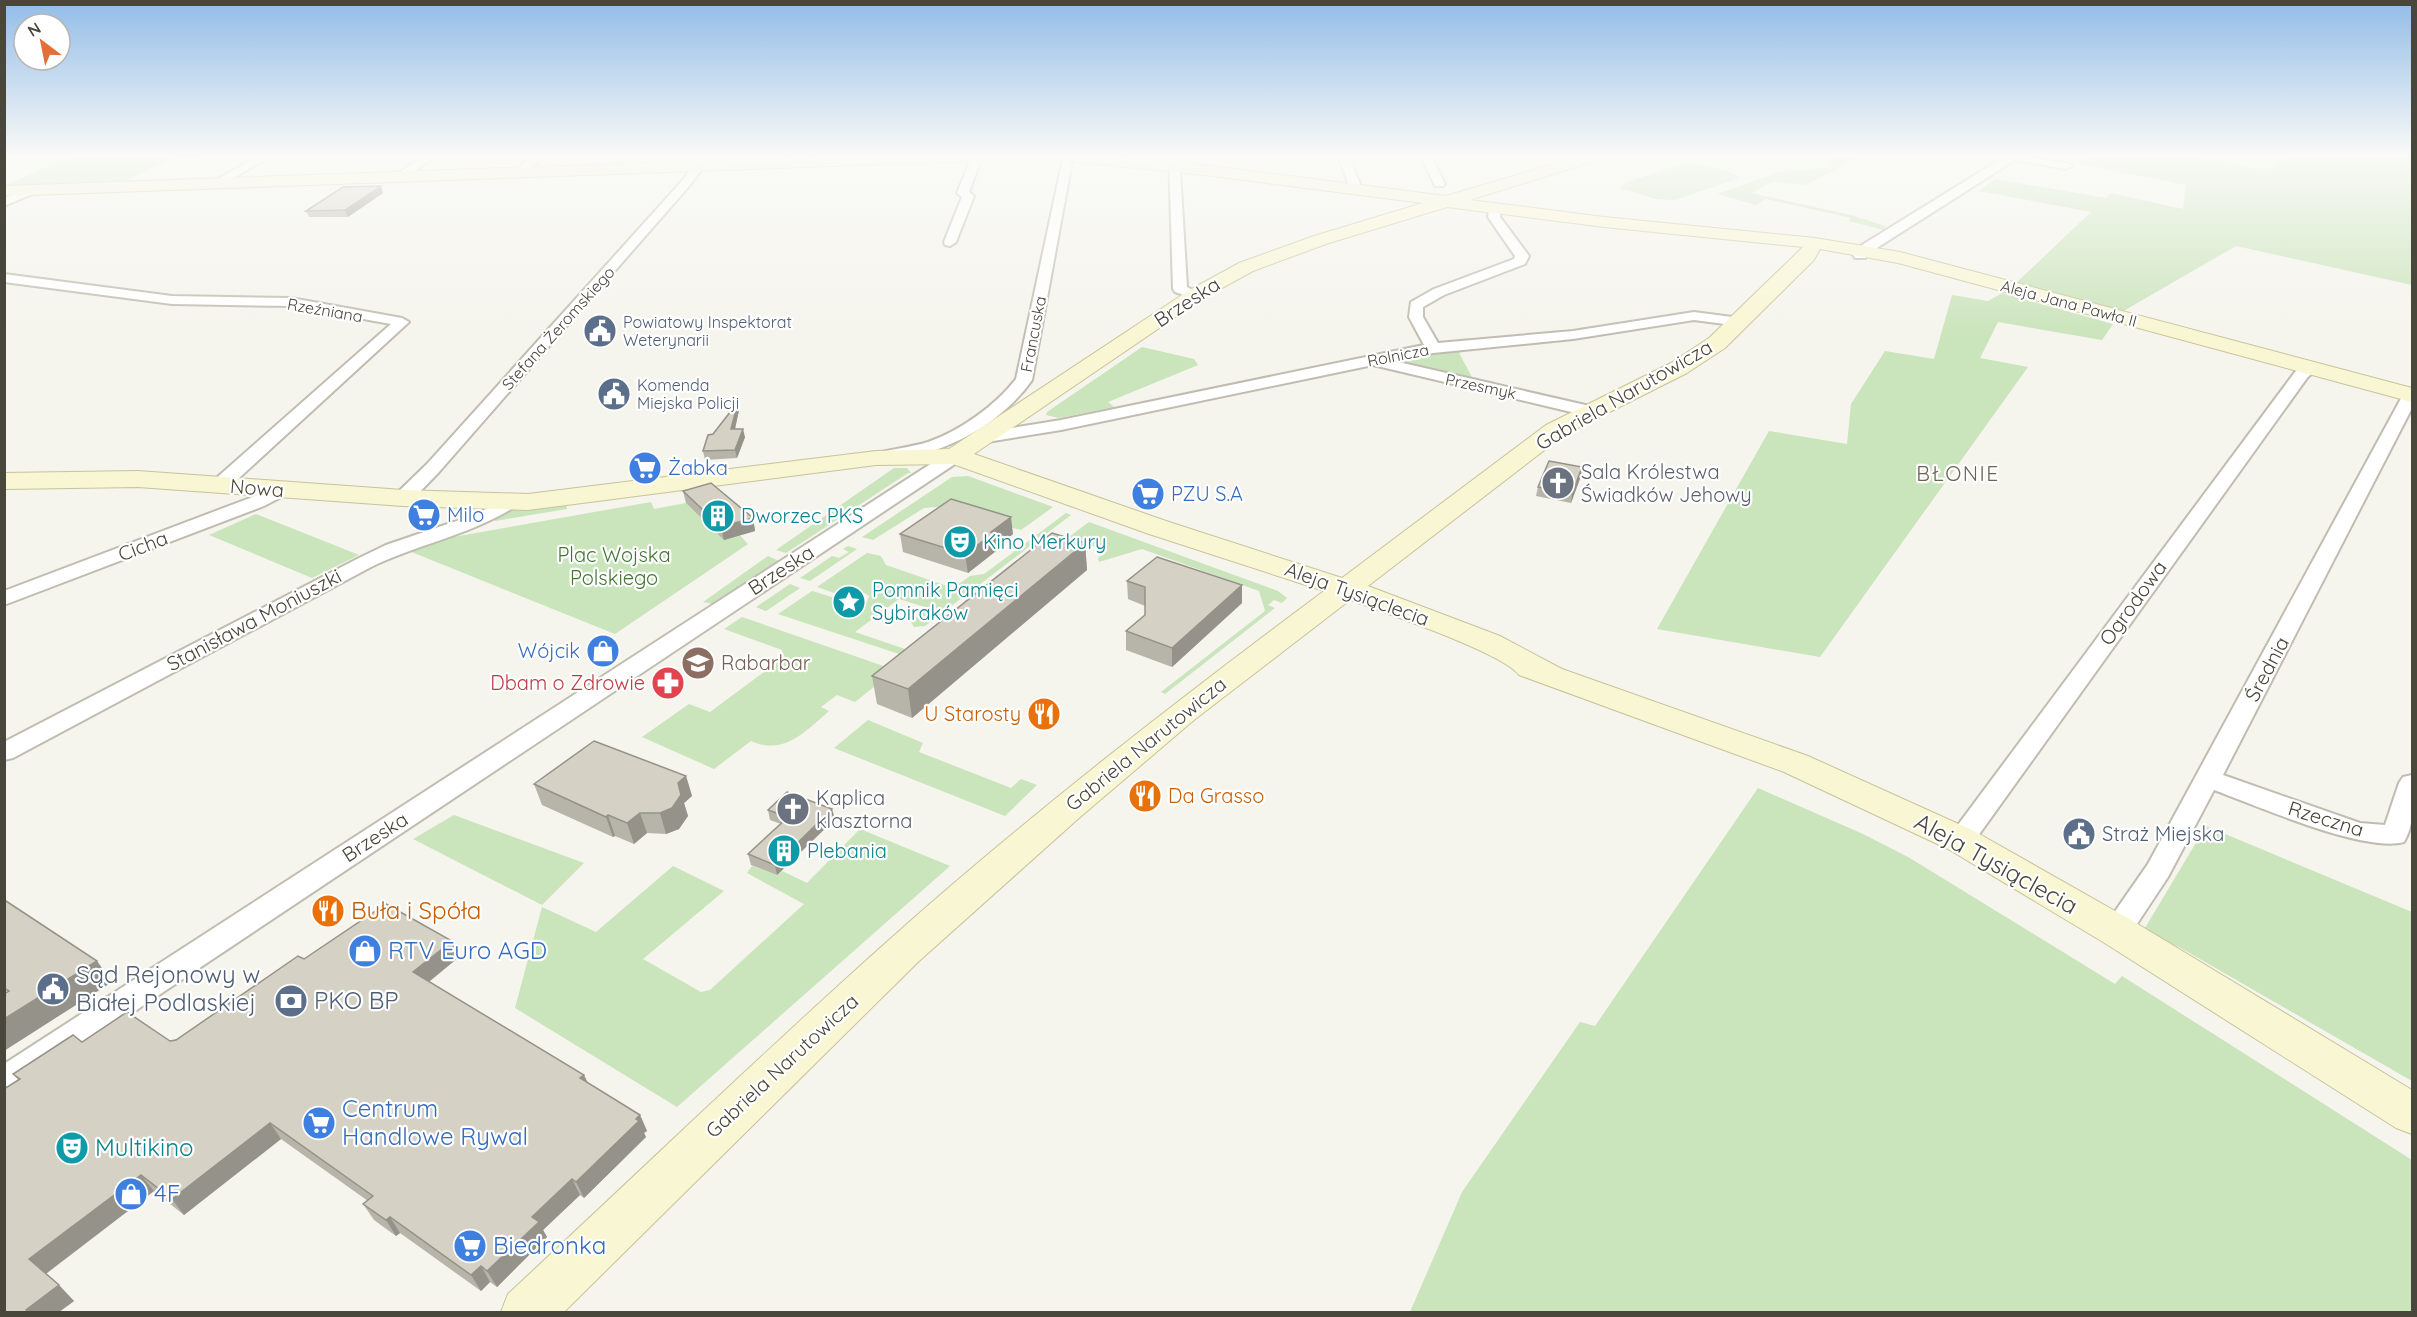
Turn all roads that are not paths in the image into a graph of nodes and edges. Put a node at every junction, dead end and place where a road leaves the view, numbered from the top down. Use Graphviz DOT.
graph roads {
  1 [pos="655,215"];
  2 [pos="960,215"];
  3 [pos="1056,215"];
  4 [pos="1177,215"];
  5 [pos="1384,215"];
  6 [pos="1494,215"];
  7 [pos="1560,215"];
  8 [pos="1916,215"];
  9 [pos="950,242"];
  10 [pos="1811,249"];
  11 [pos="1855,253"];
  12 [pos="4,279"];
  13 [pos="1195,296"];
  14 [pos="1740,322"];
  15 [pos="1433,348"];
  16 [pos="1375,360"];
  17 [pos="2306,371"];
  18 [pos="2412,398"];
  19 [pos="1588,411"];
  20 [pos="1019,415"];
  21 [pos="1061,425"];
  22 [pos="987,436"];
  23 [pos="955,456"];
  24 [pos="876,458"];
  25 [pos="4,481"];
  26 [pos="220,485"];
  27 [pos="280,490"];
  28 [pos="403,498"];
  29 [pos="509,502"];
  30 [pos="1340,594"];
  31 [pos="4,599"];
  32 [pos="4,752"];
  33 [pos="2208,779"];
  34 [pos="2412,783"];
  35 [pos="1961,840"];
  36 [pos="2117,932"];
  37 [pos="4,1081"];
  38 [pos="2412,1114"];
  39 [pos="527,1312"];
  1 -- 28 [label="street, Stefana Żeromskiego"];
  2 -- 9 [label="street"];
  3 -- 24 [label="street, Francuska"];
  4 -- 13 [label="street"];
  5 -- 13 [label="street, Brzeska"];
  6 -- 15 [label="street"];
  7 -- 10 [label="street, Aleja Jana Pawła II"];
  8 -- 11 [label="street"];
  10 -- 11 [label="street, Aleja Jana Pawła II"];
  10 -- 14 [label="street, Gabriela Narutowicza"];
  11 -- 17 [label="street, Aleja Jana Pawła II"];
  12 -- 26 [label="street, Rzeźniana"];
  13 -- 20 [label="street, Brzeska"];
  14 -- 15 [label="street, Rolnicza"];
  14 -- 19 [label="street, Gabriela Narutowicza"];
  15 -- 16 [label="street, Rolnicza"];
  16 -- 19 [label="street, Przesmyk"];
  16 -- 21 [label="street, Rolnicza"];
  17 -- 18 [label="street, Aleja Jana Pawła II"];
  17 -- 35 [label="street, Ogrodowa"];
  18 -- 33 [label="street, Średnia"];
  19 -- 30 [label="street, Gabriela Narutowicza"];
  20 -- 21 [label="street, Rolnicza"];
  20 -- 22 [label="street, Brzeska"];
  21 -- 22 [label="street, Rolnicza"];
  22 -- 23 [label="street, Brzeska"];
  23 -- 24 [label="street"];
  23 -- 30 [label="street, Aleja Tysiąclecia"];
  23 -- 37 [label="street, Brzeska"];
  24 -- 29 [label="street"];
  25 -- 26 [label="street, Nowa"];
  26 -- 27 [label="street, Nowa"];
  27 -- 28 [label="street, Nowa"];
  27 -- 31 [label="street, Cicha"];
  28 -- 29 [label="street, Nowa"];
  29 -- 32 [label="street, Stanisława Moniuszki"];
  30 -- 35 [label="street, Aleja Tysiąclecia"];
  30 -- 39 [label="street, Gabriela Narutowicza"];
  33 -- 34 [label="street, Rzeczna"];
  33 -- 36 [label="street, Średnia"];
  35 -- 36 [label="street, Aleja Tysiąclecia"];
  36 -- 38 [label="street, Aleja Tysiąclecia"];
}
